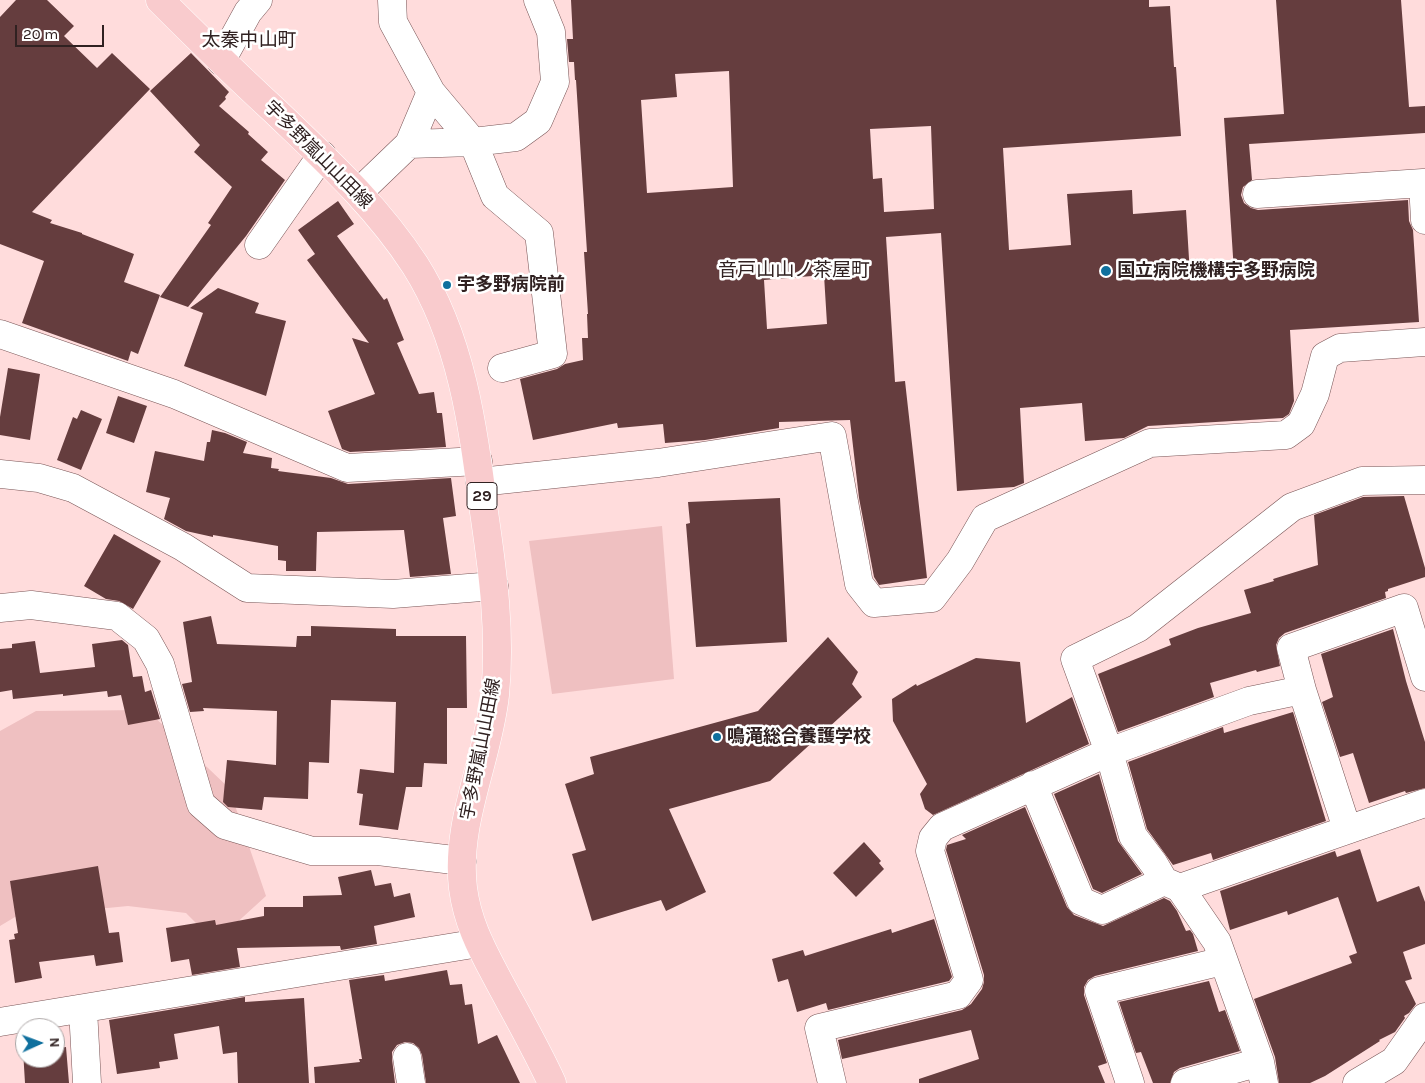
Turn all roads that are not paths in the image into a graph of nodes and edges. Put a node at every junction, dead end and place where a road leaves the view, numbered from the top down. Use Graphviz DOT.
graph roads {
  1 [pos="160,0"];
  2 [pos="258,0"];
  3 [pos="392,0"];
  4 [pos="538,0"];
  5 [pos="222,61"];
  6 [pos="431,92"];
  7 [pos="472,142"];
  8 [pos="409,144"];
  9 [pos="322,155"];
  10 [pos="359,192"];
  11 [pos="1257,194"];
  12 [pos="1425,220"];
  13 [pos="260,245"];
  14 [pos="0,334"];
  15 [pos="1425,342"];
  16 [pos="502,368"];
  17 [pos="479,472"];
  18 [pos="0,474"];
  19 [pos="1425,480"];
  20 [pos="494,586"];
  21 [pos="0,608"];
  22 [pos="1425,677"];
  23 [pos="1302,690"];
  24 [pos="1109,752"];
  25 [pos="1033,785"];
  26 [pos="1425,803"];
  27 [pos="1347,829"];
  28 [pos="462,861"];
  29 [pos="1172,884"];
  30 [pos="479,943"];
  31 [pos="1223,961"];
  32 [pos="83,1009"];
  33 [pos="1425,1017"];
  34 [pos="0,1022"];
  35 [pos="1262,1073"];
  36 [pos="87,1083"];
  37 [pos="552,1083"];
  38 [pos="832,1083"];
  39 [pos="1130,1083"];
  40 [pos="1185,1083"];
  41 [pos="1357,1083"];
  1 -- 5 [label="main road, 宇多野嵐山山田線 / 29"];
  2 -- 5 [label="street"];
  3 -- 6 [label="street"];
  4 -- 7 [label="street"];
  5 -- 9 [label="main road, 宇多野嵐山山田線 / 29"];
  6 -- 7 [label="street"];
  6 -- 8 [label="street"];
  7 -- 8 [label="street"];
  7 -- 16 [label="street"];
  8 -- 10 [label="street"];
  9 -- 10 [label="main road, 宇多野嵐山山田線 / 29"];
  9 -- 13 [label="street"];
  10 -- 17 [label="main road, 宇多野嵐山山田線 / 29"];
  11 -- 12 [label="street"];
  14 -- 17 [label="street"];
  15 -- 17 [label="street"];
  17 -- 20 [label="main road, 宇多野嵐山山田線 / 29"];
  18 -- 20 [label="street"];
  19 -- 24 [label="street"];
  20 -- 28 [label="main road, 宇多野嵐山山田線 / 29"];
  21 -- 28 [label="street"];
  22 -- 23 [label="street"];
  23 -- 24 [label="street"];
  23 -- 27 [label="street"];
  24 -- 25 [label="street"];
  24 -- 29 [label="street"];
  25 -- 29 [label="street"];
  25 -- 38 [label="street"];
  26 -- 27 [label="street"];
  27 -- 29 [label="street"];
  28 -- 30 [label="main road, 宇多野嵐山山田線 / 29"];
  29 -- 31 [label="street"];
  30 -- 32 [label="street"];
  30 -- 37 [label="main road, 宇多野嵐山山田線 / 29"];
  31 -- 35 [label="street"];
  31 -- 39 [label="street"];
  32 -- 34 [label="street"];
  32 -- 36 [label="street"];
  33 -- 41 [label="street"];
  35 -- 40 [label="street"];
}
